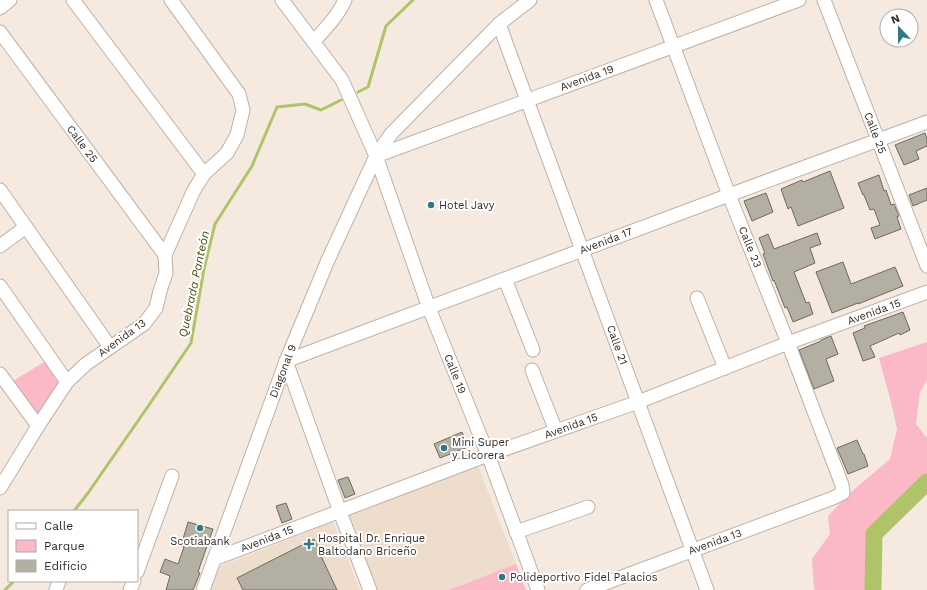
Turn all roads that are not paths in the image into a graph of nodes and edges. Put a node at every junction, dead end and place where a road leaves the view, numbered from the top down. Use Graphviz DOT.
graph roads {
  1 [pos="10,0"];
  2 [pos="73,0"];
  3 [pos="171,0"];
  4 [pos="282,0"];
  5 [pos="345,0"];
  6 [pos="530,0"];
  7 [pos="656,0"];
  8 [pos="798,0"];
  9 [pos="824,0"];
  10 [pos="0,8"];
  11 [pos="499,24"];
  12 [pos="0,32"];
  13 [pos="314,42"];
  14 [pos="674,47"];
  15 [pos="527,100"];
  16 [pos="927,122"];
  17 [pos="878,141"];
  18 [pos="376,156"];
  19 [pos="204,174"];
  20 [pos="0,190"];
  21 [pos="729,195"];
  22 [pos="26,227"];
  23 [pos="0,246"];
  24 [pos="582,250"];
  25 [pos="165,255"];
  26 [pos="927,266"];
  27 [pos="505,279"];
  28 [pos="0,286"];
  29 [pos="927,292"];
  30 [pos="697,298"];
  31 [pos="429,308"];
  32 [pos="788,343"];
  33 [pos="110,347"];
  34 [pos="533,350"];
  35 [pos="286,361"];
  36 [pos="725,368"];
  37 [pos="532,370"];
  38 [pos="0,374"];
  39 [pos="67,382"];
  40 [pos="638,402"];
  41 [pos="38,426"];
  42 [pos="556,431"];
  43 [pos="488,455"];
  44 [pos="172,476"];
  45 [pos="2,478"];
  46 [pos="843,493"];
  47 [pos="588,507"];
  48 [pos="340,512"];
  49 [pos="516,532"];
  50 [pos="692,551"];
  51 [pos="214,559"];
  52 [pos="138,569"];
  53 [pos="203,590"];
  54 [pos="370,590"];
  55 [pos="538,590"];
  56 [pos="587,590"];
  57 [pos="707,590"];
  1 -- 10 [label="street"];
  2 -- 19 [label="street"];
  3 -- 19 [label="street, Avenida 13"];
  4 -- 13 [label="street, Calle 19"];
  5 -- 13 [label="street"];
  6 -- 11 [label="street, Diagonal 9"];
  7 -- 14 [label="street, Calle 23"];
  8 -- 14 [label="street, Avenida 19"];
  9 -- 17 [label="street, Calle 25"];
  11 -- 15 [label="street, Calle 21"];
  11 -- 18 [label="street, Diagonal 9"];
  12 -- 25 [label="street, Calle 25"];
  13 -- 18 [label="street, Calle 19"];
  14 -- 15 [label="street, Avenida 19"];
  14 -- 21 [label="street, Calle 23"];
  15 -- 18 [label="street, Avenida 19"];
  15 -- 24 [label="street, Calle 21"];
  16 -- 17 [label="street, Avenida 17"];
  17 -- 21 [label="street, Avenida 17"];
  17 -- 26 [label="street, Calle 25"];
  18 -- 31 [label="street, Calle 19"];
  18 -- 35 [label="street, Diagonal 9"];
  19 -- 25 [label="street, Avenida 13"];
  20 -- 22 [label="street"];
  21 -- 24 [label="street, Avenida 17"];
  21 -- 32 [label="street, Calle 23"];
  22 -- 23 [label="street"];
  22 -- 33 [label="street"];
  24 -- 27 [label="street, Avenida 17"];
  24 -- 40 [label="street, Calle 21"];
  25 -- 33 [label="street, Avenida 13"];
  27 -- 31 [label="street, Avenida 17"];
  27 -- 34 [label="street"];
  28 -- 39 [label="street"];
  29 -- 32 [label="street, Avenida 15"];
  30 -- 36 [label="street"];
  31 -- 35 [label="street, Avenida 17"];
  31 -- 43 [label="street, Calle 19"];
  32 -- 36 [label="street, Avenida 15"];
  32 -- 46 [label="street, Calle 23"];
  33 -- 39 [label="street, Avenida 13"];
  35 -- 48 [label="street"];
  35 -- 51 [label="street, Diagonal 9"];
  36 -- 40 [label="street, Avenida 15"];
  37 -- 42 [label="street"];
  38 -- 41 [label="street"];
  39 -- 41 [label="street, Avenida 13"];
  40 -- 42 [label="street, Avenida 15"];
  40 -- 50 [label="street, Calle 21"];
  41 -- 45 [label="street, Avenida 13"];
  42 -- 43 [label="street, Avenida 15"];
  43 -- 48 [label="street, Avenida 15"];
  43 -- 49 [label="street, Calle 19"];
  44 -- 52 [label="street"];
  46 -- 50 [label="street, Avenida 13"];
  47 -- 49 [label="street"];
  48 -- 51 [label="street, Avenida 15"];
  48 -- 54 [label="street"];
  49 -- 55 [label="street, Calle 19"];
  50 -- 56 [label="street, Avenida 13"];
  50 -- 57 [label="street, Calle 21"];
  51 -- 53 [label="street, Diagonal 9"];
}
